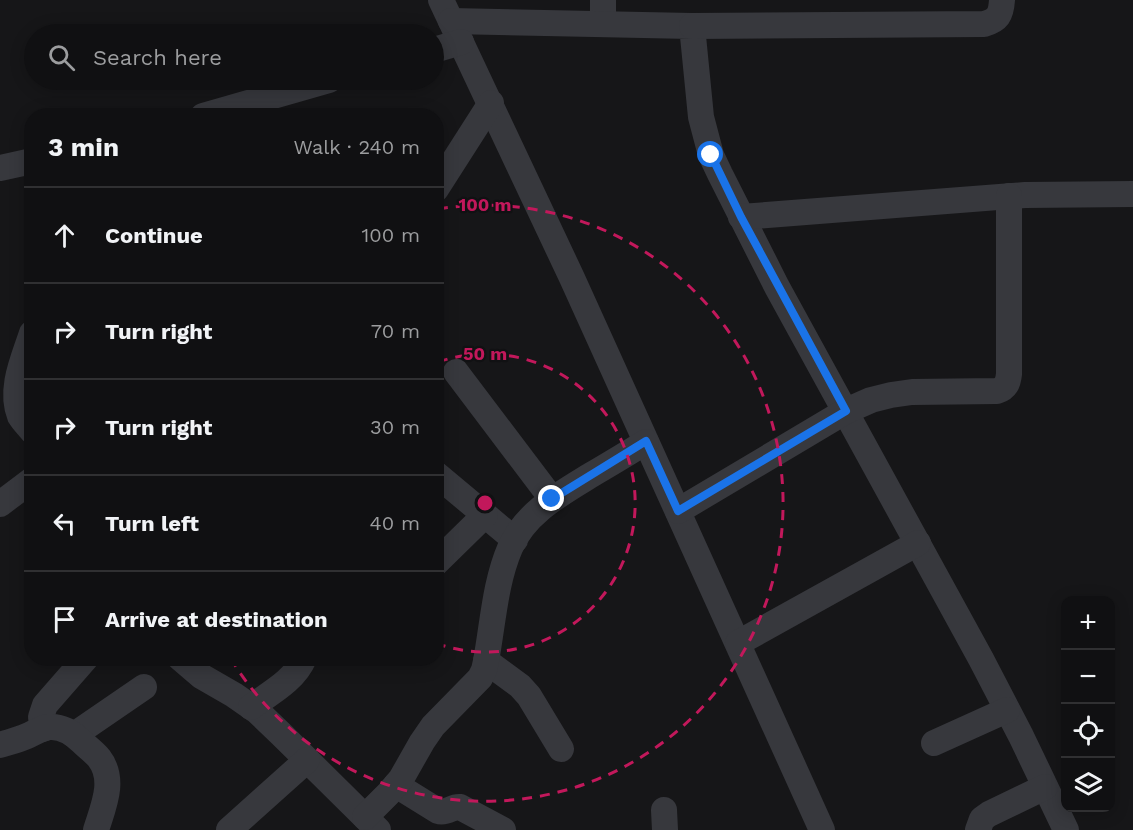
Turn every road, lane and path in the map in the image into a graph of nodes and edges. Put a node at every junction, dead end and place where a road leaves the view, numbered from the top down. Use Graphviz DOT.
graph roads {
  1 [pos="1002,0"];
  2 [pos="603,12"];
  3 [pos="451,21"];
  4 [pos="692,26"];
  5 [pos="305,90"];
  6 [pos="491,103"];
  7 [pos="262,108"];
  8 [pos="24,163"];
  9 [pos="0,168"];
  10 [pos="444,176"];
  11 [pos="1133,194"];
  12 [pos="1009,196"];
  13 [pos="741,217"];
  14 [pos="24,358"];
  15 [pos="456,372"];
  16 [pos="8,395"];
  17 [pos="846,411"];
  18 [pos="24,421"];
  19 [pos="646,441"];
  20 [pos="444,481"];
  21 [pos="24,486"];
  22 [pos="552,499"];
  23 [pos="0,504"];
  24 [pos="678,511"];
  25 [pos="486,515"];
  26 [pos="515,540"];
  27 [pos="918,543"];
  28 [pos="444,555"];
  29 [pos="738,643"];
  30 [pos="486,661"];
  31 [pos="79,666"];
  32 [pos="189,666"];
  33 [pos="300,666"];
  34 [pos="144,687"];
  35 [pos="251,707"];
  36 [pos="1007,710"];
  37 [pos="43,729"];
  38 [pos="74,735"];
  39 [pos="934,743"];
  40 [pos="0,745"];
  41 [pos="561,749"];
  42 [pos="307,760"];
  43 [pos="396,785"];
  44 [pos="1045,787"];
  45 [pos="371,824"];
  46 [pos="812,825"];
  47 [pos="96,830"];
  48 [pos="229,830"];
  49 [pos="503,830"];
  50 [pos="978,830"];
  51 [pos="1066,830"];
  1 -- 4 [label="street"];
  2 -- 3 [label="street"];
  2 -- 4 [label="street"];
  3 -- 6 [label="street"];
  4 -- 13 [label="street"];
  5 -- 7 [label="street"];
  6 -- 10 [label="street"];
  6 -- 19 [label="street"];
  8 -- 9 [label="street"];
  11 -- 12 [label="street"];
  12 -- 13 [label="street"];
  12 -- 17 [label="street"];
  13 -- 17 [label="street"];
  14 -- 16 [label="street"];
  15 -- 22 [label="street"];
  16 -- 18 [label="street"];
  17 -- 24 [label="street"];
  17 -- 27 [label="street"];
  19 -- 22 [label="street"];
  19 -- 24 [label="street"];
  20 -- 25 [label="street"];
  21 -- 23 [label="street"];
  22 -- 26 [label="street"];
  24 -- 29 [label="street"];
  25 -- 26 [label="street"];
  25 -- 28 [label="street"];
  26 -- 30 [label="street"];
  27 -- 29 [label="street"];
  27 -- 36 [label="street"];
  29 -- 46 [label="street"];
  30 -- 41 [label="street"];
  30 -- 43 [label="street"];
  31 -- 37 [label="street"];
  32 -- 35 [label="street"];
  33 -- 35 [label="street"];
  34 -- 38 [label="street"];
  35 -- 42 [label="street"];
  36 -- 39 [label="street"];
  36 -- 44 [label="street"];
  37 -- 38 [label="street"];
  37 -- 40 [label="street"];
  38 -- 47 [label="street"];
  42 -- 45 [label="street"];
  42 -- 48 [label="street"];
  43 -- 45 [label="street"];
  43 -- 49 [label="street"];
  44 -- 50 [label="street"];
  44 -- 51 [label="street"];
}
